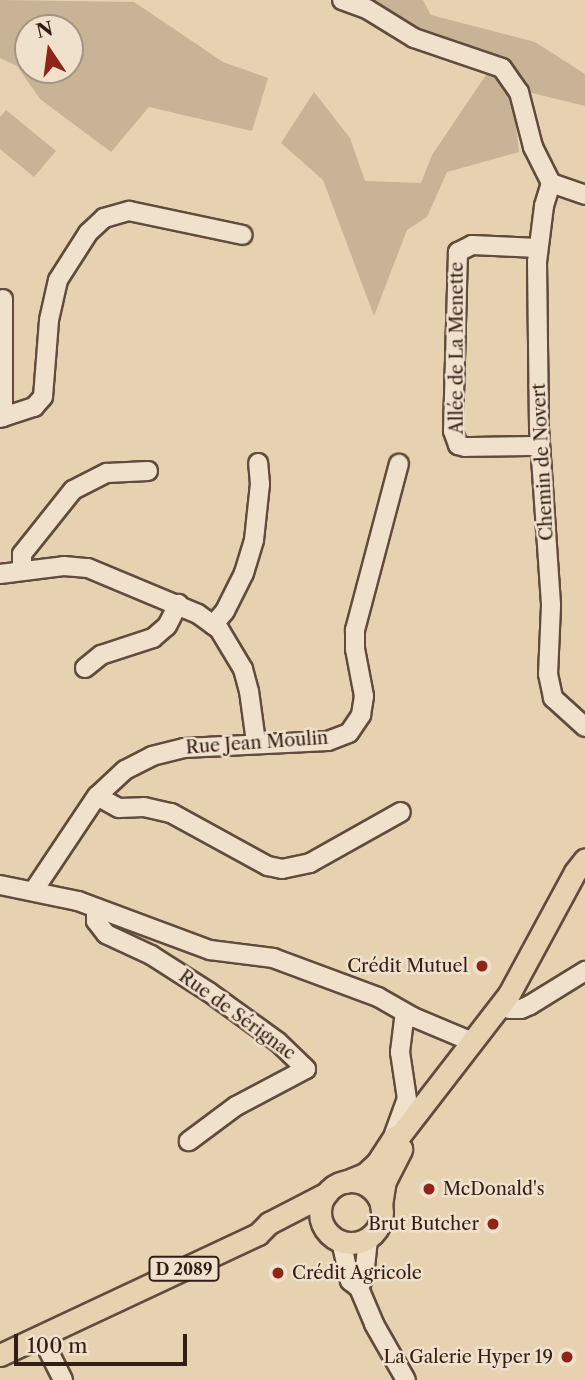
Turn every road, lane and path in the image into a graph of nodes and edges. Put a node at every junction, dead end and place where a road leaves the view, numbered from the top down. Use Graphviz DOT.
graph roads {
  1 [pos="342,0"];
  2 [pos="551,183"];
  3 [pos="585,195"];
  4 [pos="243,235"];
  5 [pos="538,248"];
  6 [pos="3,299"];
  7 [pos="1,417"];
  8 [pos="540,446"];
  9 [pos="258,463"];
  10 [pos="399,464"];
  11 [pos="148,471"];
  12 [pos="22,571"];
  13 [pos="0,574"];
  14 [pos="178,604"];
  15 [pos="213,625"];
  16 [pos="85,667"];
  17 [pos="585,727"];
  18 [pos="256,742"];
  19 [pos="97,796"];
  20 [pos="401,812"];
  21 [pos="584,861"];
  22 [pos="0,885"];
  23 [pos="34,890"];
  24 [pos="96,908"];
  25 [pos="585,971"];
  26 [pos="369,996"];
  27 [pos="507,1006"];
  28 [pos="413,1017"];
  29 [pos="401,1034"];
  30 [pos="470,1041"];
  31 [pos="394,1137"];
  32 [pos="190,1141"];
  33 [pos="336,1187"];
  34 [pos="381,1205"];
  35 [pos="324,1226"];
  36 [pos="258,1234"];
  37 [pos="368,1239"];
  38 [pos="341,1241"];
  39 [pos="359,1288"];
  40 [pos="41,1336"];
  41 [pos="0,1355"];
  42 [pos="63,1380"];
  43 [pos="406,1380"];
  1 -- 2 [label="street"];
  2 -- 3 [label="street"];
  2 -- 5 [label="street, Chemin de Novert"];
  4 -- 7 [label="street"];
  5 -- 8 [label="street, Chemin de Novert"];
  5 -- 8 [label="street, Allée de La Menette"];
  6 -- 7 [label="street"];
  8 -- 17 [label="street, Chemin de Novert"];
  9 -- 15 [label="street"];
  10 -- 18 [label="street, Rue Jean Moulin"];
  11 -- 12 [label="street"];
  12 -- 13 [label="street"];
  12 -- 14 [label="street"];
  14 -- 15 [label="street"];
  14 -- 16 [label="street"];
  15 -- 18 [label="street"];
  18 -- 19 [label="street, Rue Jean Moulin"];
  19 -- 20 [label="street"];
  19 -- 23 [label="street, Rue Jean Moulin"];
  21 -- 27 [label="main road, D 2089"];
  22 -- 23 [label="street"];
  23 -- 24 [label="street"];
  24 -- 26 [label="street"];
  24 -- 32 [label="street, Rue de Sérignac"];
  25 -- 27 [label="street"];
  26 -- 28 [label="street"];
  26 -- 29 [label="street"];
  27 -- 30 [label="main road, D 2089"];
  27 -- 34 [label="main road, D 2089"];
  28 -- 29 [label="street"];
  28 -- 30 [label="street"];
  29 -- 31 [label="street"];
  30 -- 31 [label="main road, D 2089"];
  31 -- 33 [label="main road, D 2089"];
  33 -- 34 [label="main road"];
  33 -- 35 [label="main road"];
  33 -- 36 [label="main road, D 2089"];
  34 -- 37 [label="main road"];
  35 -- 36 [label="main road, D 2089"];
  35 -- 38 [label="main road"];
  36 -- 40 [label="main road, D 2089"];
  37 -- 38 [label="main road"];
  37 -- 39 [label="street"];
  38 -- 39 [label="street"];
  39 -- 43 [label="street"];
  40 -- 41 [label="main road, D 2089"];
  40 -- 42 [label="street"];
}
